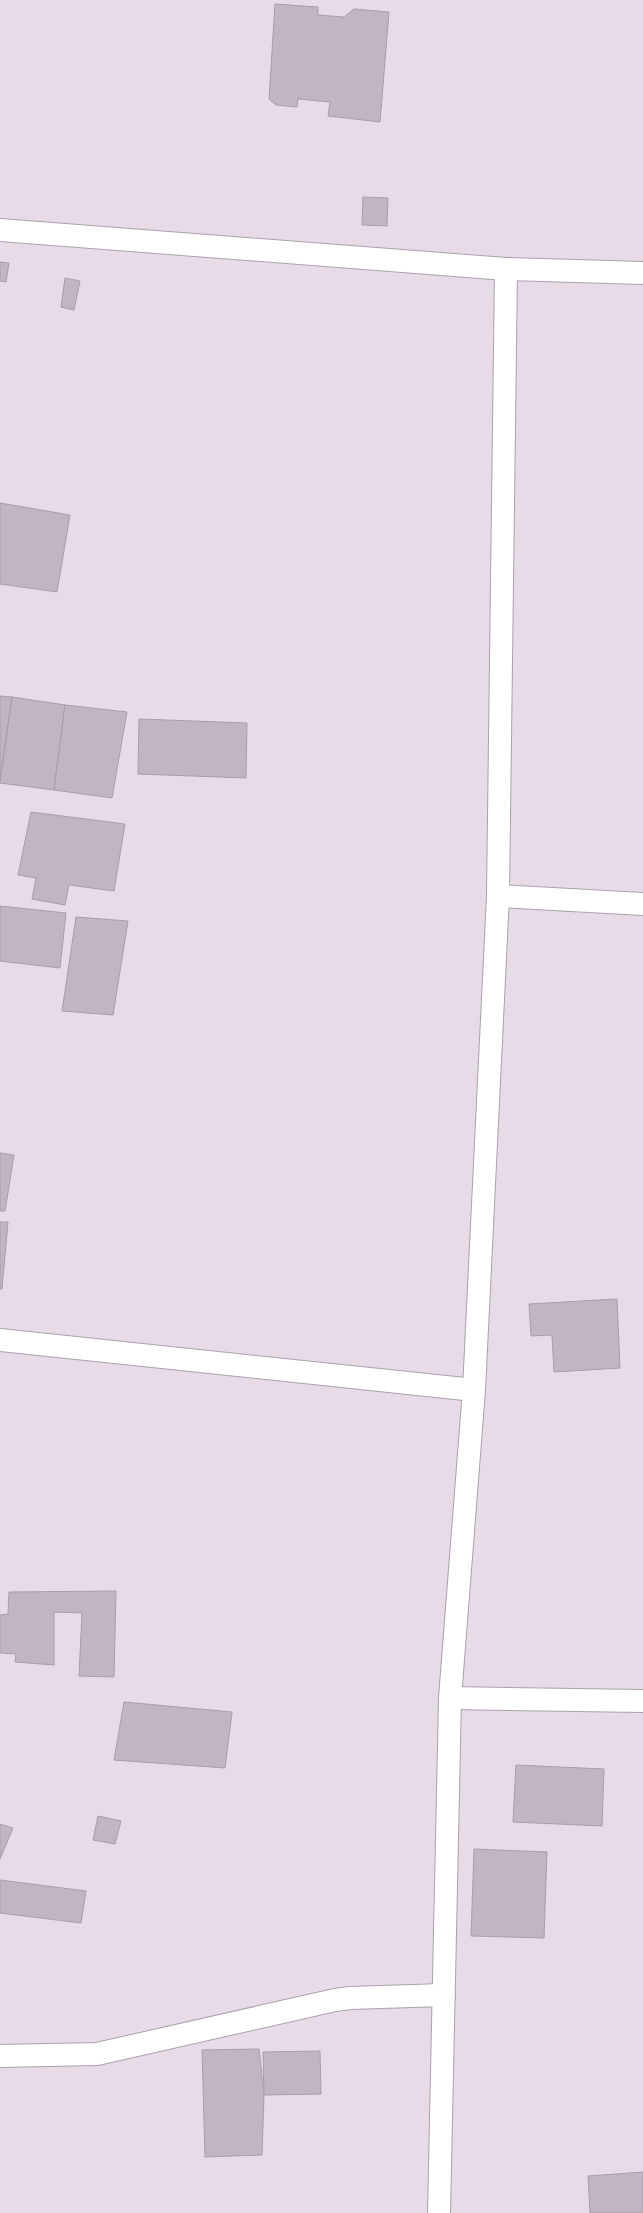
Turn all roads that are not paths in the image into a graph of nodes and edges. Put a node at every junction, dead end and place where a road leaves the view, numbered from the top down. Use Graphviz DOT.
graph roads {
  1 [pos="0,230"];
  2 [pos="506,269"];
  3 [pos="643,273"];
  4 [pos="498,896"];
  5 [pos="643,904"];
  6 [pos="0,1340"];
  7 [pos="474,1390"];
  8 [pos="450,1698"];
  9 [pos="643,1701"];
  10 [pos="444,1995"];
  11 [pos="0,2056"];
  12 [pos="439,2213"];
  1 -- 2 [label="street"];
  2 -- 3 [label="street"];
  2 -- 4 [label="street"];
  4 -- 5 [label="street"];
  4 -- 7 [label="street"];
  6 -- 7 [label="street"];
  7 -- 8 [label="street"];
  8 -- 9 [label="street"];
  8 -- 10 [label="street"];
  10 -- 11 [label="street"];
  10 -- 12 [label="street"];
}
